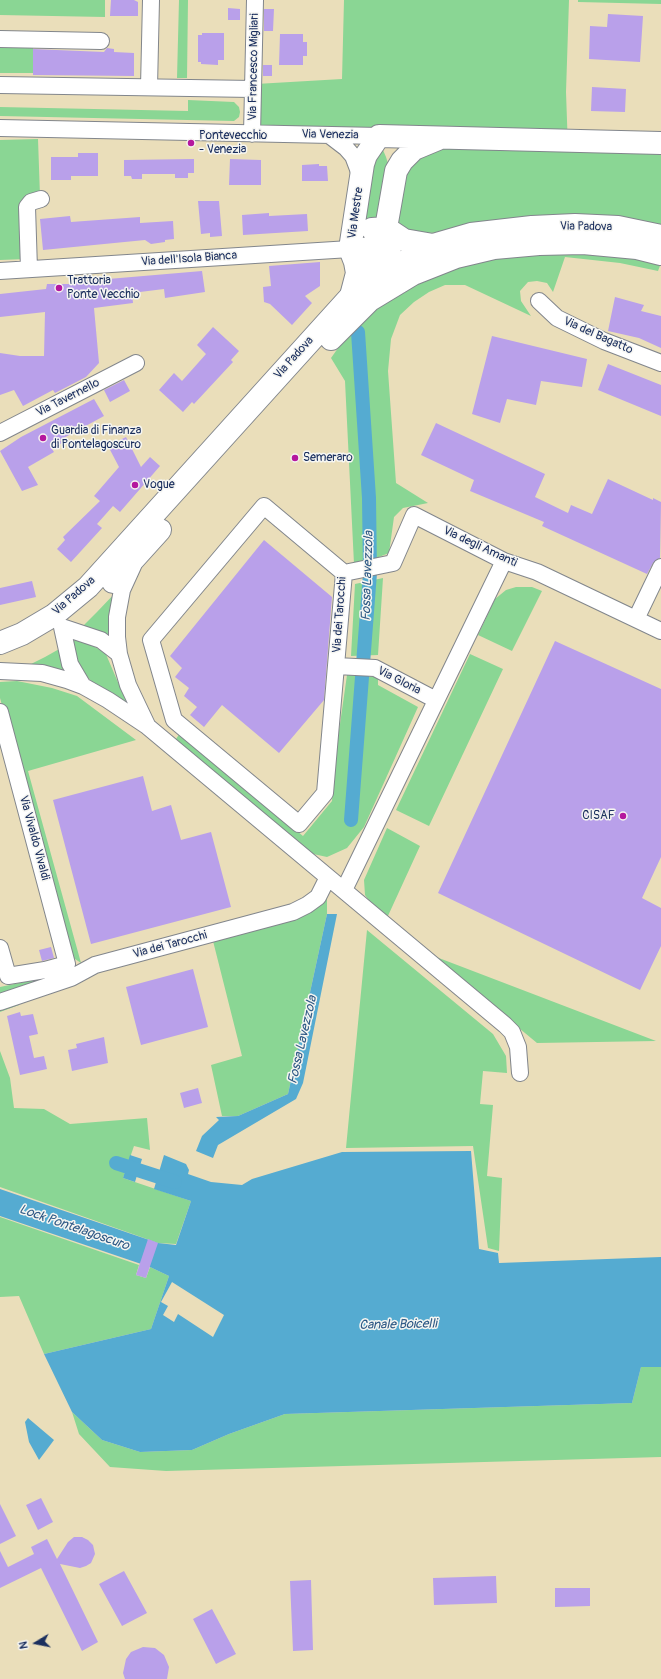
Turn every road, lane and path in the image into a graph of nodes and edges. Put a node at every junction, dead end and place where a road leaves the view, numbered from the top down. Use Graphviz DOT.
graph roads {
  1 [pos="151,0"];
  2 [pos="255,0"];
  3 [pos="0,39"];
  4 [pos="101,41"];
  5 [pos="0,85"];
  6 [pos="150,87"];
  7 [pos="253,89"];
  8 [pos="0,128"];
  9 [pos="252,134"];
  10 [pos="329,135"];
  11 [pos="379,136"];
  12 [pos="442,138"];
  13 [pos="661,142"];
  14 [pos="396,171"];
  15 [pos="361,177"];
  16 [pos="40,198"];
  17 [pos="386,228"];
  18 [pos="661,236"];
  19 [pos="433,245"];
  20 [pos="350,249"];
  21 [pos="661,254"];
  22 [pos="29,269"];
  23 [pos="0,271"];
  24 [pos="390,279"];
  25 [pos="351,296"];
  26 [pos="539,301"];
  27 [pos="136,362"];
  28 [pos="661,363"];
  29 [pos="283,380"];
  30 [pos="0,433"];
  31 [pos="220,451"];
  32 [pos="138,556"];
  33 [pos="504,561"];
  34 [pos="661,567"];
  35 [pos="351,572"];
  36 [pos="636,619"];
  37 [pos="58,621"];
  38 [pos="661,631"];
  39 [pos="0,643"];
  40 [pos="119,654"];
  41 [pos="0,658"];
  42 [pos="336,666"];
  43 [pos="0,671"];
  44 [pos="83,686"];
  45 [pos="436,700"];
  46 [pos="0,712"];
  47 [pos="174,720"];
  48 [pos="148,726"];
  49 [pos="160,737"];
  50 [pos="328,876"];
  51 [pos="344,890"];
  52 [pos="0,948"];
  53 [pos="69,971"];
  54 [pos="0,1002"];
  55 [pos="520,1073"];
  1 -- 6 [label="street"];
  2 -- 7 [label="street, Via Francesco Migliari"];
  3 -- 4 [label="street"];
  5 -- 6 [label="street"];
  6 -- 7 [label="street"];
  7 -- 9 [label="street, Via Francesco Migliari"];
  8 -- 9 [label="street, Via Venezia"];
  9 -- 10 [label="street, Via Venezia"];
  10 -- 11 [label="street, Via Venezia"];
  10 -- 15 [label="street, Via Mestre"];
  11 -- 12 [label="main road, Via Venezia"];
  11 -- 14 [label="main road, Via Mestre"];
  11 -- 15 [label="main road, Via Mestre"];
  12 -- 13 [label="main road, Via Venezia"];
  12 -- 14 [label="main road, Via Mestre"];
  14 -- 17 [label="main road, Via Mestre"];
  15 -- 20 [label="main road, Via Mestre"];
  16 -- 22 [label="street"];
  17 -- 19 [label="main road"];
  17 -- 20 [label="main road, Via Mestre"];
  17 -- 24 [label="main road, Via Mestre"];
  18 -- 19 [label="main road, Via Padova"];
  19 -- 24 [label="main road, Via Padova"];
  20 -- 22 [label="street, Via dell'Isola Bianca"];
  20 -- 24 [label="main road, Via Mestre"];
  20 -- 25 [label="main road, Via Mestre"];
  21 -- 24 [label="main road, Via Padova"];
  22 -- 23 [label="street, Via dell'Isola Bianca"];
  24 -- 25 [label="main road, Via Padova"];
  24 -- 29 [label="main road, Via Padova"];
  25 -- 29 [label="main road, Via Padova"];
  26 -- 28 [label="street, Via del Bagatto"];
  27 -- 30 [label="street, Via Tavernello"];
  29 -- 31 [label="main road, Via Padova"];
  31 -- 32 [label="main road, Via Padova"];
  31 -- 37 [label="main road, Via Padova"];
  32 -- 37 [label="main road, Via Padova"];
  32 -- 40 [label="street"];
  33 -- 35 [label="street, Via degli Amanti"];
  33 -- 36 [label="street, Via degli Amanti"];
  33 -- 45 [label="street"];
  34 -- 36 [label="street"];
  35 -- 42 [label="street, Via dei Tarocchi"];
  35 -- 47 [label="street, Via dei Tarocchi"];
  36 -- 38 [label="street, Via degli Amanti"];
  37 -- 39 [label="main road, Via Padova"];
  37 -- 40 [label="street"];
  37 -- 41 [label="main road, Via Padova"];
  37 -- 44 [label="street"];
  40 -- 48 [label="street"];
  42 -- 45 [label="street, Via Gloria"];
  42 -- 47 [label="street, Via dei Tarocchi"];
  43 -- 44 [label="street"];
  44 -- 48 [label="street"];
  45 -- 51 [label="street"];
  46 -- 53 [label="street, Via Vivaldo Vivaldi"];
  47 -- 49 [label="street"];
  48 -- 49 [label="street"];
  49 -- 50 [label="street"];
  50 -- 51 [label="street"];
  50 -- 53 [label="street, Via dei Tarocchi"];
  51 -- 55 [label="street"];
  52 -- 53 [label="street"];
  53 -- 54 [label="street, Via dei Tarocchi"];
}
